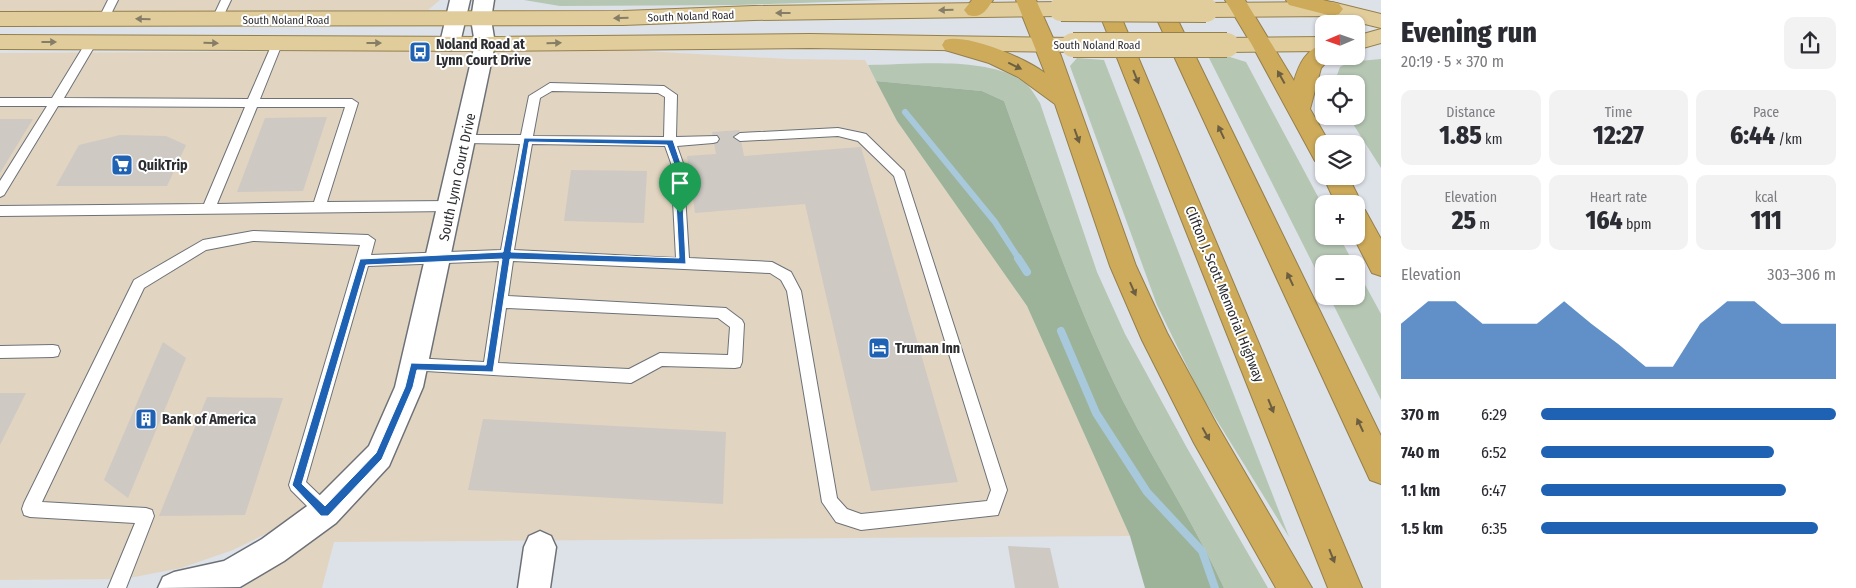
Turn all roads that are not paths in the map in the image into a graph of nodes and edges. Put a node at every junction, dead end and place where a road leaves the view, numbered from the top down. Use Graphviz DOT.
graph roads {
  1 [pos="226,0"];
  2 [pos="505,0"];
  3 [pos="1104,0"];
  4 [pos="1158,0"];
  5 [pos="1296,0"];
  6 [pos="1028,4"];
  7 [pos="1238,4"];
  8 [pos="979,5"];
  9 [pos="109,9"];
  10 [pos="1332,9"];
  11 [pos="458,10"];
  12 [pos="0,19"];
  13 [pos="217,19"];
  14 [pos="559,19"];
  15 [pos="483,21"];
  16 [pos="1381,21"];
  17 [pos="1381,36"];
  18 [pos="1365,40"];
  19 [pos="0,42"];
  20 [pos="92,42"];
  21 [pos="450,43"];
  22 [pos="277,44"];
  23 [pos="1315,44"];
  24 [pos="953,45"];
  25 [pos="1045,45"];
  26 [pos="1263,45"];
  27 [pos="1315,60"];
  28 [pos="1064,99"];
  29 [pos="0,102"];
  30 [pos="56,102"];
  31 [pos="252,102"];
  32 [pos="1299,109"];
  33 [pos="740,137"];
  34 [pos="465,139"];
  35 [pos="526,139"];
  36 [pos="713,139"];
  37 [pos="1315,139"];
  38 [pos="670,142"];
  39 [pos="0,192"];
  40 [pos="451,206"];
  41 [pos="319,208"];
  42 [pos="208,209"];
  43 [pos="0,211"];
  44 [pos="1365,235"];
  45 [pos="507,255"];
  46 [pos="439,258"];
  47 [pos="363,262"];
  48 [pos="683,262"];
  49 [pos="1381,265"];
  50 [pos="500,302"];
  51 [pos="53,351"];
  52 [pos="0,352"];
  53 [pos="414,366"];
  54 [pos="490,370"];
  55 [pos="1381,470"];
  56 [pos="325,512"];
  57 [pos="540,547"];
  58 [pos="117,588"];
  59 [pos="174,588"];
  60 [pos="534,588"];
  61 [pos="1295,588"];
  62 [pos="1345,588"];
  1 -- 13 [label="lane"];
  2 -- 14 [label="main road"];
  3 -- 62 [label="highway, Clifton J. Scott Memorial Highway, one-way"];
  55 -- 4 [label="highway, one-way"];
  5 -- 10 [label="highway"];
  6 -- 7 [label="main road, South Noland Road, bridge"];
  6 -- 8 [label="main road, South Noland Road"];
  6 -- 25 [label="highway"];
  7 -- 10 [label="main road, South Noland Road"];
  7 -- 26 [label="highway"];
  8 -- 14 [label="main road, South Noland Road, one-way"];
  9 -- 12 [label="main road, South Noland Road"];
  13 -- 9 [label="main road, South Noland Road, one-way"];
  10 -- 16 [label="main road, South Noland Road"];
  11 -- 13 [label="main road, South Noland Road"];
  11 -- 15 [label="main road, South Noland Road"];
  11 -- 21 [label="street"];
  14 -- 15 [label="main road, South Noland Road"];
  15 -- 21 [label="main road, South Noland Road"];
  15 -- 24 [label="main road, South Noland Road, one-way"];
  15 -- 34 [label="street, South Lynn Court Drive"];
  17 -- 18 [label="main road"];
  19 -- 20 [label="main road, South Noland Road, one-way"];
  20 -- 22 [label="main road, South Noland Road, one-way"];
  20 -- 30 [label="lane"];
  22 -- 21 [label="main road, South Noland Road, one-way"];
  22 -- 31 [label="lane"];
  23 -- 26 [label="main road, South Noland Road"];
  24 -- 25 [label="main road, South Noland Road"];
  24 -- 28 [label="highway, one-way"];
  25 -- 26 [label="main road, South Noland Road, bridge"];
  25 -- 28 [label="highway"];
  32 -- 26 [label="highway, one-way"];
  27 -- 32 [label="highway"];
  28 -- 61 [label="highway, one-way"];
  29 -- 30 [label="lane"];
  30 -- 31 [label="lane"];
  30 -- 39 [label="lane"];
  31 -- 41 [label="lane"];
  31 -- 42 [label="lane"];
  32 -- 37 [label="highway"];
  33 -- 48 [label="lane"];
  34 -- 35 [label="lane"];
  34 -- 40 [label="street, South Lynn Court Drive"];
  35 -- 38 [label="lane"];
  35 -- 38 [label="lane"];
  35 -- 45 [label="lane"];
  36 -- 38 [label="lane"];
  38 -- 48 [label="lane"];
  40 -- 41 [label="lane"];
  40 -- 46 [label="street, South Lynn Court Drive"];
  41 -- 42 [label="lane"];
  42 -- 43 [label="lane"];
  44 -- 49 [label="highway"];
  45 -- 46 [label="lane"];
  45 -- 48 [label="lane"];
  45 -- 50 [label="lane"];
  46 -- 47 [label="lane"];
  46 -- 53 [label="street, South Lynn Court Drive"];
  47 -- 56 [label="lane"];
  47 -- 58 [label="lane"];
  50 -- 54 [label="lane"];
  50 -- 54 [label="lane"];
  51 -- 52 [label="lane"];
  53 -- 54 [label="lane"];
  53 -- 56 [label="street, South Lynn Court Drive"];
  56 -- 59 [label="street, South Lynn Court Drive"];
  57 -- 60 [label="street"];
}
